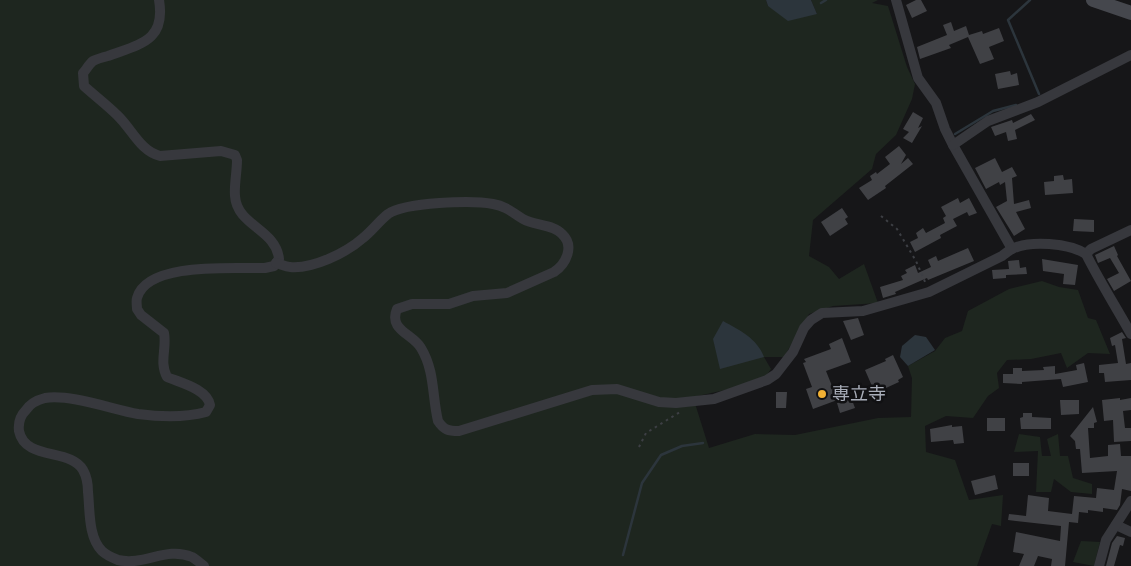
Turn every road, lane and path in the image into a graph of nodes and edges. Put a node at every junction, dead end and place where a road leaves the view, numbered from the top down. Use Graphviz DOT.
graph roads {
  1 [pos="160,0"];
  2 [pos="896,0"];
  3 [pos="1093,0"];
  4 [pos="1131,13"];
  5 [pos="1131,55"];
  6 [pos="953,145"];
  7 [pos="881,216"];
  8 [pos="1131,230"];
  9 [pos="1012,249"];
  10 [pos="1086,254"];
  11 [pos="276,262"];
  12 [pos="929,292"];
  13 [pos="1131,334"];
  14 [pos="680,412"];
  15 [pos="640,447"];
  16 [pos="1131,501"];
  17 [pos="1116,525"];
  18 [pos="1131,532"];
  19 [pos="204,566"];
  20 [pos="1099,566"];
  1 -- 11 [label="street"];
  2 -- 6 [label="street"];
  3 -- 4 [label="main road"];
  5 -- 6 [label="street"];
  6 -- 9 [label="street"];
  7 -- 12 [label="path"];
  8 -- 10 [label="street"];
  9 -- 10 [label="street"];
  9 -- 12 [label="street"];
  10 -- 13 [label="street"];
  11 -- 12 [label="street"];
  11 -- 19 [label="street"];
  14 -- 15 [label="path"];
  16 -- 17 [label="street"];
  17 -- 18 [label="street"];
  17 -- 20 [label="street"];
}
